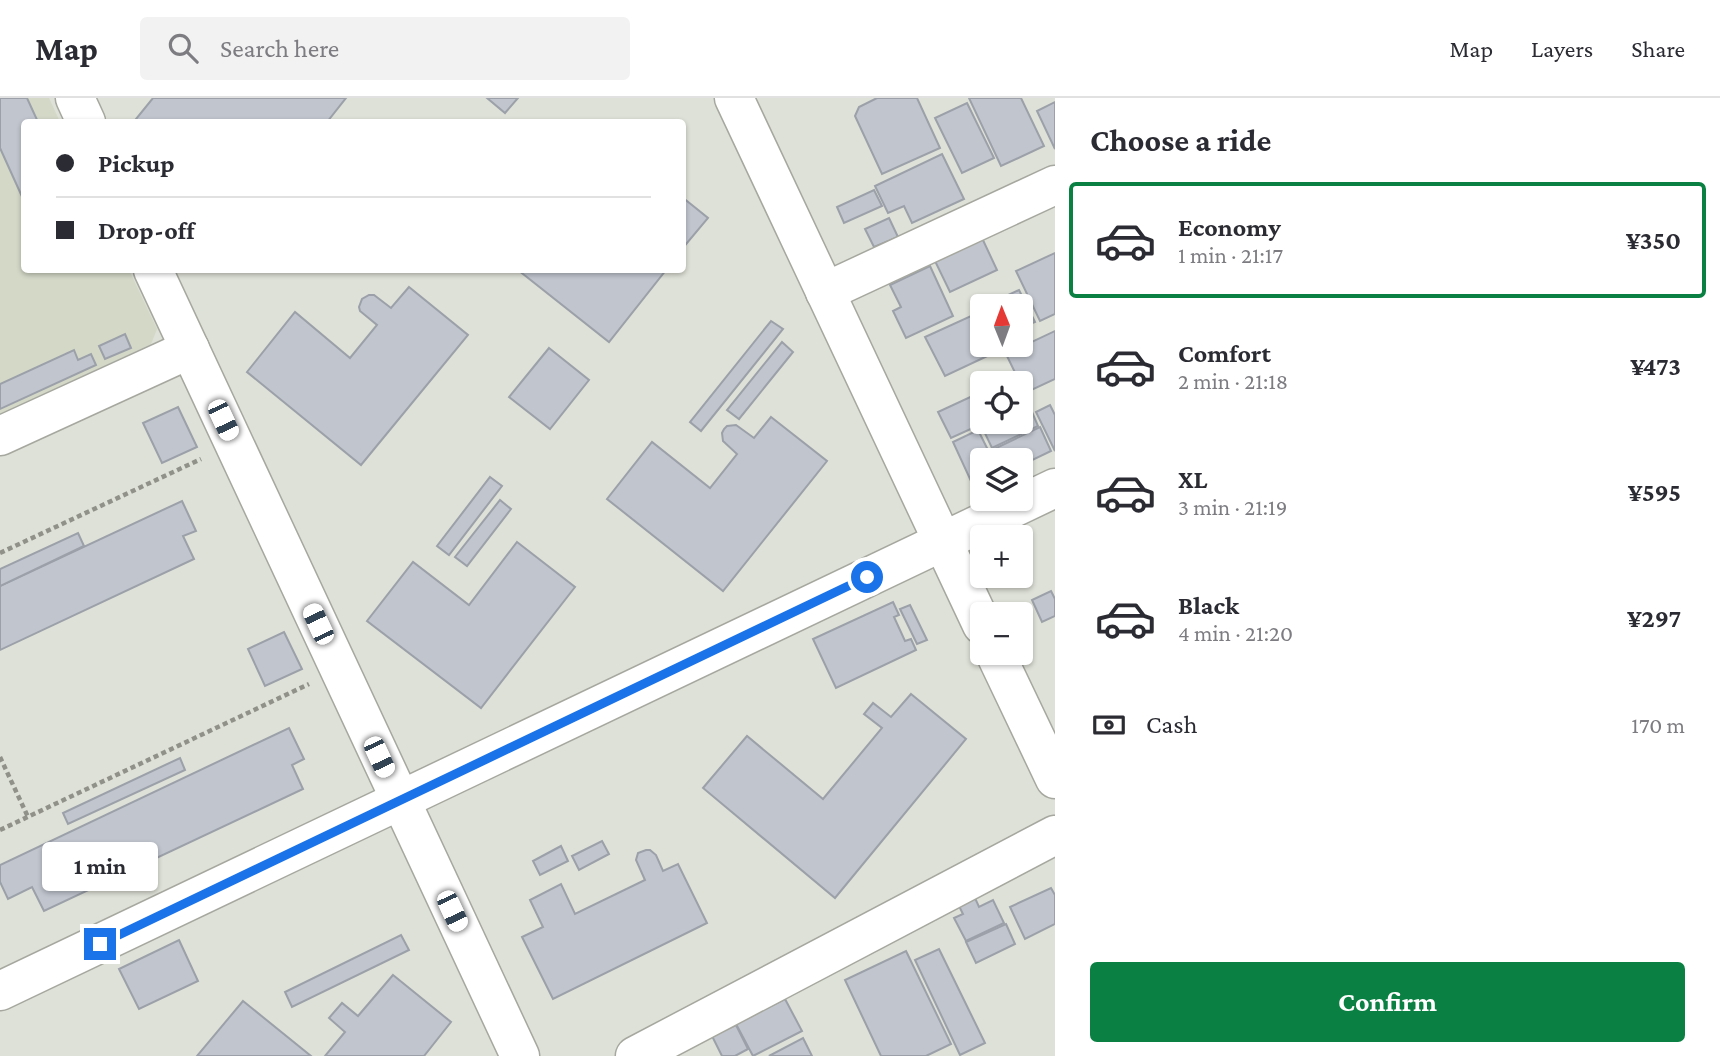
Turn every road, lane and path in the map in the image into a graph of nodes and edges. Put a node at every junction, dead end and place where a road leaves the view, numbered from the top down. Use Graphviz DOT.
graph roads {
  1 [pos="75,98"];
  2 [pos="734,98"];
  3 [pos="85,119"];
  4 [pos="1055,185"];
  5 [pos="154,273"];
  6 [pos="825,292"];
  7 [pos="190,349"];
  8 [pos="0,436"];
  9 [pos="234,444"];
  10 [pos="1055,488"];
  11 [pos="942,541"];
  12 [pos="0,553"];
  13 [pos="971,602"];
  14 [pos="1002,665"];
  15 [pos="339,670"];
  16 [pos="1046,735"];
  17 [pos="0,757"];
  18 [pos="1055,779"];
  19 [pos="400,800"];
  20 [pos="29,817"];
  21 [pos="0,830"];
  22 [pos="1055,835"];
  23 [pos="0,991"];
  24 [pos="520,1056"];
  25 [pos="635,1056"];
  1 -- 3 [label="street"];
  2 -- 6 [label="street"];
  4 -- 6 [label="street"];
  5 -- 7 [label="street"];
  6 -- 11 [label="street"];
  7 -- 8 [label="street"];
  7 -- 9 [label="street"];
  9 -- 12 [label="path"];
  9 -- 15 [label="street"];
  10 -- 11 [label="street"];
  11 -- 13 [label="street"];
  11 -- 19 [label="street"];
  14 -- 16 [label="street"];
  15 -- 19 [label="street"];
  15 -- 20 [label="path"];
  16 -- 18 [label="street"];
  17 -- 20 [label="path"];
  19 -- 23 [label="street"];
  19 -- 24 [label="street"];
  20 -- 21 [label="path"];
  22 -- 25 [label="street"];
}
